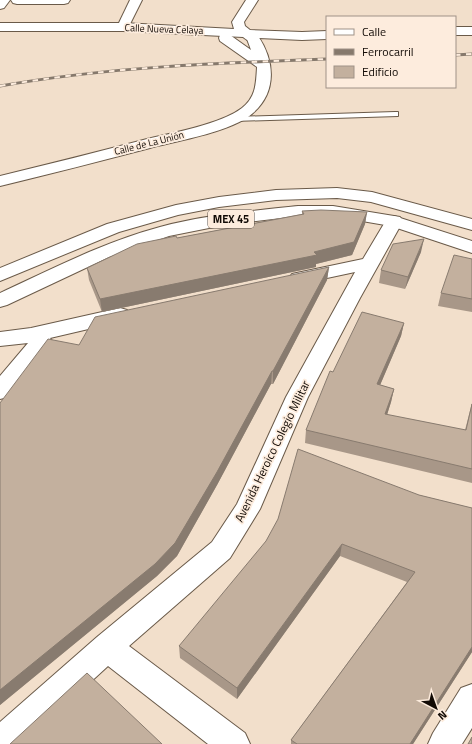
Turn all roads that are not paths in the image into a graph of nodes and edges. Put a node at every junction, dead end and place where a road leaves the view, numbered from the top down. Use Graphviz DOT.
graph roads {
  1 [pos="4,0"];
  2 [pos="17,0"];
  3 [pos="64,0"];
  4 [pos="136,0"];
  5 [pos="243,0"];
  6 [pos="252,0"];
  7 [pos="0,5"];
  8 [pos="0,27"];
  9 [pos="123,27"];
  10 [pos="456,31"];
  11 [pos="472,31"];
  12 [pos="224,34"];
  13 [pos="472,34"];
  14 [pos="0,35"];
  15 [pos="456,35"];
  16 [pos="249,36"];
  17 [pos="326,36"];
  18 [pos="264,66"];
  19 [pos="395,114"];
  20 [pos="234,119"];
  21 [pos="0,181"];
  22 [pos="394,221"];
  23 [pos="472,225"];
  24 [pos="472,247"];
  25 [pos="45,256"];
  26 [pos="370,262"];
  27 [pos="0,271"];
  28 [pos="0,275"];
  29 [pos="278,282"];
  30 [pos="0,301"];
  31 [pos="139,311"];
  32 [pos="32,335"];
  33 [pos="0,339"];
  34 [pos="0,391"];
  35 [pos="107,647"];
  36 [pos="472,700"];
  37 [pos="0,743"];
  38 [pos="234,744"];
  39 [pos="444,744"];
  1 -- 7 [label="street"];
  2 -- 3 [label="street"];
  4 -- 9 [label="street"];
  5 -- 12 [label="street"];
  6 -- 16 [label="street"];
  8 -- 9 [label="street, Calle Nueva Celaya"];
  9 -- 12 [label="street, Calle Nueva Celaya"];
  10 -- 11 [label="street"];
  12 -- 14 [label="street, Calle Nueva Celaya"];
  12 -- 16 [label="street, Calle Nueva Celaya"];
  12 -- 18 [label="street"];
  13 -- 15 [label="street"];
  16 -- 17 [label="street, Calle Nueva Celaya"];
  16 -- 18 [label="street"];
  18 -- 20 [label="street, Calle de La Unión"];
  19 -- 20 [label="lane"];
  20 -- 21 [label="street, Calle de La Unión"];
  22 -- 24 [label="street, MEX 45"];
  22 -- 26 [label="street, Avenida Heroico Colegio Militar"];
  22 -- 30 [label="street, MEX 45"];
  23 -- 25 [label="street, MEX 45"];
  25 -- 27 [label="street"];
  25 -- 28 [label="street, MEX 45"];
  26 -- 29 [label="street"];
  26 -- 35 [label="street, Avenida Heroico Colegio Militar"];
  31 -- 32 [label="street"];
  32 -- 33 [label="street"];
  32 -- 34 [label="street"];
  35 -- 37 [label="street, Avenida Heroico Colegio Militar"];
  35 -- 38 [label="street"];
  36 -- 39 [label="street"];
}
